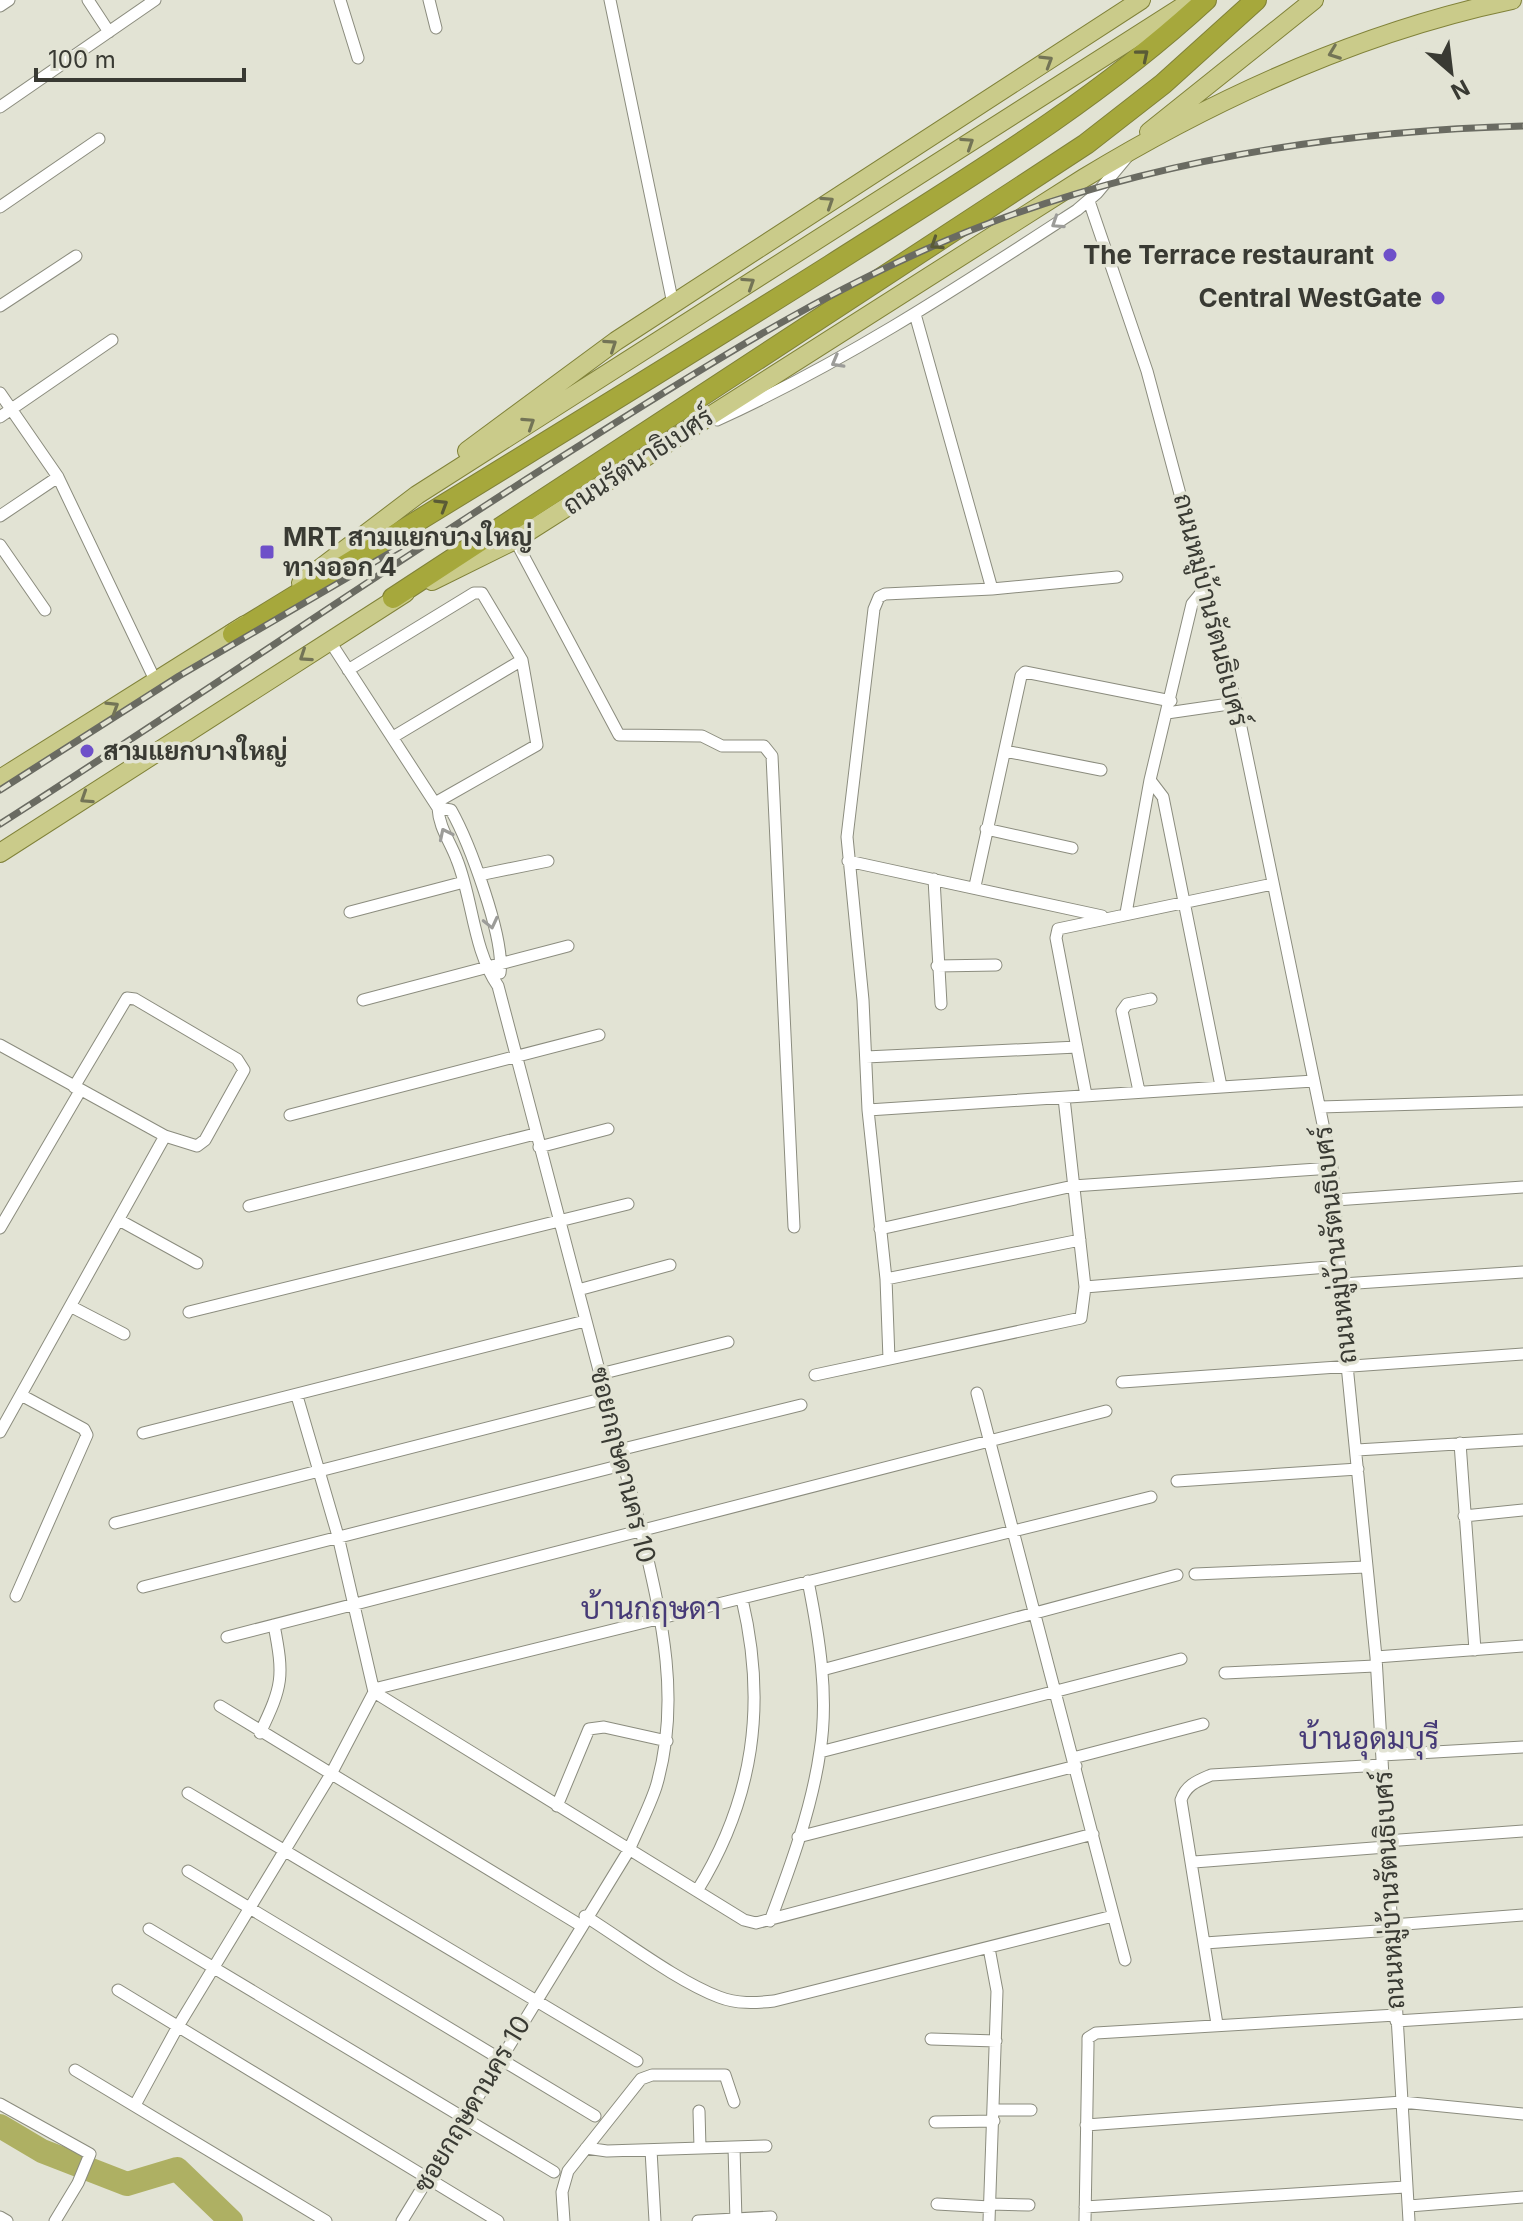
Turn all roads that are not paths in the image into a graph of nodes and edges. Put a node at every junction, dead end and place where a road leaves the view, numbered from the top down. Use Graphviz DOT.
graph roads {
  1 [pos="9,0"];
  2 [pos="88,0"];
  3 [pos="155,0"];
  4 [pos="340,0"];
  5 [pos="429,0"];
  6 [pos="610,0"];
  7 [pos="1141,0"];
  8 [pos="1193,0"];
  9 [pos="1206,0"];
  10 [pos="1256,0"];
  11 [pos="1314,0"];
  12 [pos="1512,0"];
  13 [pos="0,6"];
  14 [pos="436,28"];
  15 [pos="109,32"];
  16 [pos="358,58"];
  17 [pos="0,107"];
  18 [pos="99,139"];
  19 [pos="1132,150"];
  20 [pos="1109,163"];
  21 [pos="1089,201"];
  22 [pos="0,207"];
  23 [pos="76,256"];
  24 [pos="673,304"];
  25 [pos="0,306"];
  26 [pos="915,314"];
  27 [pos="112,340"];
  28 [pos="0,393"];
  29 [pos="11,409"];
  30 [pos="0,417"];
  31 [pos="665,443"];
  32 [pos="58,477"];
  33 [pos="417,495"];
  34 [pos="0,516"];
  35 [pos="515,540"];
  36 [pos="0,545"];
  37 [pos="1117,577"];
  38 [pos="1206,587"];
  39 [pos="992,589"];
  40 [pos="393,598"];
  41 [pos="45,610"];
  42 [pos="233,634"];
  43 [pos="329,640"];
  44 [pos="522,660"];
  45 [pos="348,670"];
  46 [pos="155,680"];
  47 [pos="1171,701"];
  48 [pos="1236,703"];
  49 [pos="1167,713"];
  50 [pos="393,737"];
  51 [pos="1005,751"];
  52 [pos="1101,770"];
  53 [pos="0,779"];
  54 [pos="1150,780"];
  55 [pos="437,805"];
  56 [pos="986,829"];
  57 [pos="1072,848"];
  58 [pos="0,853"];
  59 [pos="548,861"];
  60 [pos="848,861"];
  61 [pos="479,875"];
  62 [pos="934,879"];
  63 [pos="464,882"];
  64 [pos="1273,884"];
  65 [pos="975,886"];
  66 [pos="1182,904"];
  67 [pos="350,912"];
  68 [pos="1126,913"];
  69 [pos="1107,917"];
  70 [pos="568,946"];
  71 [pos="996,965"];
  72 [pos="501,966"];
  73 [pos="937,966"];
  74 [pos="487,970"];
  75 [pos="498,986"];
  76 [pos="1151,999"];
  77 [pos="363,1000"];
  78 [pos="941,1004"];
  79 [pos="599,1035"];
  80 [pos="0,1045"];
  81 [pos="1077,1047"];
  82 [pos="866,1057"];
  83 [pos="517,1058"];
  84 [pos="1314,1081"];
  85 [pos="1221,1086"];
  86 [pos="77,1089"];
  87 [pos="1139,1091"];
  88 [pos="1086,1095"];
  89 [pos="1064,1098"];
  90 [pos="1523,1101"];
  91 [pos="1320,1107"];
  92 [pos="868,1110"];
  93 [pos="290,1115"];
  94 [pos="608,1129"];
  95 [pos="535,1134"];
  96 [pos="165,1136"];
  97 [pos="539,1147"];
  98 [pos="1332,1168"];
  99 [pos="1073,1186"];
  100 [pos="1523,1187"];
  101 [pos="1335,1200"];
  102 [pos="628,1204"];
  103 [pos="249,1206"];
  104 [pos="119,1220"];
  105 [pos="561,1222"];
  106 [pos="794,1227"];
  107 [pos="0,1228"];
  108 [pos="880,1229"];
  109 [pos="1080,1240"];
  110 [pos="197,1263"];
  111 [pos="670,1265"];
  112 [pos="1340,1266"];
  113 [pos="1523,1272"];
  114 [pos="886,1279"];
  115 [pos="1342,1284"];
  116 [pos="1085,1287"];
  117 [pos="578,1290"];
  118 [pos="72,1307"];
  119 [pos="189,1312"];
  120 [pos="585,1321"];
  121 [pos="124,1334"];
  122 [pos="728,1342"];
  123 [pos="1523,1354"];
  124 [pos="889,1359"];
  125 [pos="1347,1365"];
  126 [pos="600,1374"];
  127 [pos="815,1375"];
  128 [pos="1122,1382"];
  129 [pos="977,1393"];
  130 [pos="21,1395"];
  131 [pos="297,1396"];
  132 [pos="605,1398"];
  133 [pos="801,1405"];
  134 [pos="1106,1411"];
  135 [pos="0,1432"];
  136 [pos="143,1433"];
  137 [pos="1523,1440"];
  138 [pos="990,1441"];
  139 [pos="1460,1443"];
  140 [pos="619,1450"];
  141 [pos="1357,1450"];
  142 [pos="622,1465"];
  143 [pos="1358,1469"];
  144 [pos="319,1471"];
  145 [pos="1177,1481"];
  146 [pos="1151,1497"];
  147 [pos="1523,1510"];
  148 [pos="1464,1516"];
  149 [pos="115,1523"];
  150 [pos="641,1530"];
  151 [pos="1011,1530"];
  152 [pos="338,1536"];
  153 [pos="1366,1567"];
  154 [pos="1195,1574"];
  155 [pos="1177,1575"];
  156 [pos="808,1581"];
  157 [pos="143,1587"];
  158 [pos="16,1596"];
  159 [pos="742,1599"];
  160 [pos="355,1602"];
  161 [pos="1036,1612"];
  162 [pos="661,1617"];
  163 [pos="274,1625"];
  164 [pos="227,1637"];
  165 [pos="1523,1646"];
  166 [pos="1475,1650"];
  167 [pos="1181,1659"];
  168 [pos="1376,1661"];
  169 [pos="822,1670"];
  170 [pos="1225,1673"];
  171 [pos="374,1691"];
  172 [pos="1055,1691"];
  173 [pos="220,1706"];
  174 [pos="1203,1724"];
  175 [pos="260,1733"];
  176 [pos="667,1741"];
  177 [pos="1523,1747"];
  178 [pos="820,1752"];
  179 [pos="1382,1760"];
  180 [pos="1075,1762"];
  181 [pos="331,1774"];
  182 [pos="188,1793"];
  183 [pos="557,1806"];
  184 [pos="1523,1831"];
  185 [pos="1093,1834"];
  186 [pos="798,1837"];
  187 [pos="1386,1844"];
  188 [pos="629,1850"];
  189 [pos="284,1852"];
  190 [pos="1194,1862"];
  191 [pos="188,1871"];
  192 [pos="697,1891"];
  193 [pos="249,1909"];
  194 [pos="1523,1915"];
  195 [pos="1113,1916"];
  196 [pos="583,1921"];
  197 [pos="770,1921"];
  198 [pos="1392,1927"];
  199 [pos="149,1929"];
  200 [pos="1205,1943"];
  201 [pos="989,1948"];
  202 [pos="1125,1960"];
  203 [pos="214,1967"];
  204 [pos="118,1990"];
  205 [pos="533,2002"];
  206 [pos="1523,2013"];
  207 [pos="1396,2018"];
  208 [pos="1217,2024"];
  209 [pos="177,2028"];
  210 [pos="931,2039"];
  211 [pos="996,2041"];
  212 [pos="498,2060"];
  213 [pos="637,2061"];
  214 [pos="75,2070"];
  215 [pos="734,2102"];
  216 [pos="1402,2102"];
  217 [pos="0,2104"];
  218 [pos="135,2105"];
  219 [pos="1031,2110"];
  220 [pos="699,2111"];
  221 [pos="1523,2114"];
  222 [pos="994,2115"];
  223 [pos="595,2116"];
  224 [pos="464,2117"];
  225 [pos="935,2122"];
  226 [pos="1086,2125"];
  227 [pos="766,2146"];
  228 [pos="734,2147"];
  229 [pos="586,2148"];
  230 [pos="700,2148"];
  231 [pos="651,2150"];
  232 [pos="554,2172"];
  233 [pos="428,2176"];
  234 [pos="1405,2187"];
  235 [pos="1523,2197"];
  236 [pos="937,2204"];
  237 [pos="990,2205"];
  238 [pos="1029,2205"];
  239 [pos="1409,2206"];
  240 [pos="1085,2207"];
  241 [pos="0,2217"];
  242 [pos="771,2217"];
  243 [pos="736,2220"];
  244 [pos="7,2221"];
  245 [pos="55,2221"];
  246 [pos="326,2221"];
  247 [pos="402,2221"];
  248 [pos="498,2221"];
  249 [pos="564,2221"];
  250 [pos="655,2221"];
  251 [pos="698,2221"];
  252 [pos="989,2221"];
  253 [pos="1085,2221"];
  254 [pos="1409,2221"];
  1 -- 13 [label="street"];
  2 -- 15 [label="street"];
  3 -- 15 [label="street"];
  4 -- 16 [label="street"];
  5 -- 14 [label="street"];
  6 -- 24 [label="street"];
  24 -- 7 [label="main road, one-way"];
  33 -- 8 [label="main road, one-way"];
  42 -- 9 [label="highway, one-way"];
  10 -- 40 [label="highway, one-way"];
  11 -- 20 [label="main road"];
  12 -- 19 [label="main road, one-way"];
  15 -- 17 [label="street"];
  18 -- 22 [label="street"];
  19 -- 20 [label="main road"];
  19 -- 21 [label="street"];
  20 -- 31 [label="main road, ถนนรัตนาธิเบศร์"];
  21 -- 26 [label="street, one-way"];
  21 -- 38 [label="street, ถนนหมู่บ้านรัตนธิเบศร์"];
  23 -- 25 [label="street"];
  33 -- 24 [label="main road, one-way"];
  26 -- 31 [label="street, one-way"];
  26 -- 39 [label="street"];
  27 -- 29 [label="street"];
  28 -- 29 [label="street"];
  29 -- 30 [label="street"];
  29 -- 32 [label="street"];
  31 -- 35 [label="main road, ถนนรัตนาธิเบศร์"];
  32 -- 34 [label="street"];
  32 -- 46 [label="street"];
  33 -- 42 [label="main road"];
  35 -- 40 [label="main road, ถนนรัตนาธิเบศร์"];
  35 -- 106 [label="street"];
  36 -- 41 [label="street"];
  37 -- 39 [label="street"];
  38 -- 47 [label="street"];
  38 -- 48 [label="street, ถนนหมู่บ้านรัตนธิเบศร์"];
  39 -- 60 [label="street"];
  40 -- 43 [label="main road, ถนนรัตนาธิเบศร์"];
  42 -- 46 [label="main road"];
  43 -- 45 [label="street, ซอยกฤษดานคร 10"];
  43 -- 58 [label="main road, ถนนรัตนาธิเบศร์, one-way"];
  44 -- 45 [label="street"];
  44 -- 50 [label="street"];
  44 -- 55 [label="street"];
  45 -- 50 [label="street, ซอยกฤษดานคร 10"];
  53 -- 46 [label="main road, one-way"];
  47 -- 49 [label="street"];
  47 -- 51 [label="street"];
  48 -- 49 [label="street"];
  48 -- 64 [label="street, ถนนหมู่บ้านรัตนธิเบศร์"];
  49 -- 54 [label="street"];
  50 -- 55 [label="street, ซอยกฤษดานคร 10"];
  51 -- 52 [label="street"];
  51 -- 56 [label="street"];
  54 -- 66 [label="street"];
  54 -- 68 [label="street"];
  55 -- 61 [label="street, ซอยกฤษดานคร 10"];
  63 -- 55 [label="street, ซอยกฤษดานคร 10, one-way"];
  56 -- 57 [label="street"];
  56 -- 65 [label="street"];
  59 -- 61 [label="street"];
  60 -- 62 [label="street"];
  60 -- 82 [label="street"];
  61 -- 72 [label="street, ซอยกฤษดานคร 10, one-way"];
  62 -- 65 [label="street"];
  62 -- 73 [label="street"];
  63 -- 67 [label="street"];
  63 -- 74 [label="street, ซอยกฤษดานคร 10"];
  64 -- 66 [label="street"];
  64 -- 84 [label="street, ถนนหมู่บ้านรัตนธิเบศร์"];
  65 -- 69 [label="street"];
  66 -- 68 [label="street"];
  66 -- 85 [label="street"];
  68 -- 69 [label="street"];
  69 -- 81 [label="street"];
  70 -- 72 [label="street"];
  71 -- 73 [label="street"];
  72 -- 74 [label="street"];
  72 -- 75 [label="street, ซอยกฤษดานคร 10"];
  73 -- 78 [label="street"];
  74 -- 75 [label="street, ซอยกฤษดานคร 10"];
  74 -- 77 [label="street"];
  75 -- 83 [label="street, ซอยกฤษดานคร 10"];
  76 -- 87 [label="street"];
  79 -- 83 [label="street"];
  80 -- 86 [label="street"];
  81 -- 82 [label="street"];
  81 -- 88 [label="street"];
  82 -- 92 [label="street"];
  83 -- 93 [label="street"];
  83 -- 95 [label="street, ซอยกฤษดานคร 10"];
  84 -- 85 [label="street"];
  84 -- 91 [label="street, ถนนหมู่บ้านรัตนธิเบศร์"];
  85 -- 87 [label="street"];
  86 -- 96 [label="street"];
  86 -- 96 [label="street"];
  86 -- 107 [label="street"];
  87 -- 88 [label="street"];
  88 -- 89 [label="street"];
  89 -- 92 [label="street"];
  89 -- 99 [label="street"];
  90 -- 91 [label="street"];
  91 -- 98 [label="street, ถนนหมู่บ้านรัตนธิเบศร์"];
  92 -- 108 [label="street"];
  94 -- 97 [label="street"];
  95 -- 97 [label="street, ซอยกฤษดานคร 10"];
  95 -- 103 [label="street"];
  96 -- 104 [label="street"];
  97 -- 105 [label="street, ซอยกฤษดานคร 10"];
  98 -- 99 [label="street"];
  98 -- 101 [label="street, ถนนหมู่บ้านรัตนธิเบศร์"];
  99 -- 108 [label="street"];
  99 -- 109 [label="street"];
  100 -- 101 [label="street"];
  101 -- 112 [label="street, ถนนหมู่บ้านรัตนธิเบศร์"];
  102 -- 105 [label="street"];
  104 -- 110 [label="street"];
  104 -- 118 [label="street"];
  105 -- 117 [label="street, ซอยกฤษดานคร 10"];
  105 -- 119 [label="street"];
  108 -- 114 [label="street"];
  109 -- 114 [label="street"];
  109 -- 116 [label="street"];
  111 -- 117 [label="street"];
  112 -- 115 [label="street, ถนนหมู่บ้านรัตนธิเบศร์"];
  112 -- 116 [label="street"];
  113 -- 115 [label="street"];
  114 -- 124 [label="street"];
  115 -- 125 [label="street, ถนนหมู่บ้านรัตนธิเบศร์"];
  116 -- 124 [label="street"];
  117 -- 120 [label="street, ซอยกฤษดานคร 10"];
  118 -- 121 [label="street"];
  118 -- 130 [label="street"];
  120 -- 126 [label="street, ซอยกฤษดานคร 10"];
  120 -- 131 [label="street"];
  122 -- 126 [label="street"];
  123 -- 125 [label="street"];
  124 -- 127 [label="street"];
  125 -- 128 [label="street"];
  125 -- 141 [label="street, ถนนหมู่บ้านรัตนธิเบศร์"];
  126 -- 132 [label="street, ซอยกฤษดานคร 10"];
  129 -- 138 [label="street"];
  130 -- 135 [label="street"];
  130 -- 158 [label="street"];
  131 -- 136 [label="street"];
  131 -- 144 [label="street"];
  132 -- 140 [label="street, ซอยกฤษดานคร 10"];
  132 -- 144 [label="street"];
  133 -- 140 [label="street"];
  134 -- 138 [label="street"];
  137 -- 139 [label="street"];
  138 -- 150 [label="street"];
  138 -- 151 [label="street"];
  139 -- 141 [label="street"];
  139 -- 148 [label="street"];
  140 -- 142 [label="street, ซอยกฤษดานคร 10"];
  141 -- 143 [label="street, ถนนหมู่บ้านรัตนธิเบศร์"];
  142 -- 150 [label="street, ซอยกฤษดานคร 10"];
  142 -- 152 [label="street"];
  143 -- 145 [label="street"];
  143 -- 153 [label="street, ถนนหมู่บ้านรัตนธิเบศร์"];
  144 -- 149 [label="street"];
  144 -- 152 [label="street"];
  146 -- 151 [label="street"];
  147 -- 148 [label="street"];
  148 -- 166 [label="street"];
  150 -- 160 [label="street"];
  150 -- 162 [label="street, ซอยกฤษดานคร 10"];
  151 -- 156 [label="street"];
  151 -- 161 [label="street"];
  152 -- 157 [label="street"];
  152 -- 160 [label="street"];
  153 -- 154 [label="street"];
  153 -- 168 [label="street, ถนนหมู่บ้านรัตนธิเบศร์"];
  155 -- 161 [label="street"];
  156 -- 159 [label="street"];
  156 -- 169 [label="street"];
  159 -- 162 [label="street"];
  159 -- 192 [label="street"];
  160 -- 163 [label="street"];
  160 -- 171 [label="street"];
  161 -- 169 [label="street"];
  161 -- 172 [label="street"];
  162 -- 171 [label="street"];
  162 -- 176 [label="street, ซอยกฤษดานคร 10"];
  163 -- 164 [label="street"];
  163 -- 175 [label="street"];
  165 -- 166 [label="street"];
  166 -- 168 [label="street"];
  167 -- 172 [label="street"];
  168 -- 170 [label="street"];
  168 -- 179 [label="street, ถนนหมู่บ้านรัตนธิเบศร์"];
  169 -- 178 [label="street"];
  171 -- 181 [label="street"];
  171 -- 183 [label="street"];
  172 -- 178 [label="street"];
  172 -- 180 [label="street"];
  173 -- 175 [label="street"];
  174 -- 180 [label="street"];
  175 -- 181 [label="street"];
  176 -- 183 [label="street"];
  176 -- 188 [label="street, ซอยกฤษดานคร 10"];
  177 -- 179 [label="street"];
  178 -- 186 [label="street"];
  179 -- 187 [label="street, ถนนหมู่บ้านรัตนธิเบศร์"];
  179 -- 190 [label="street"];
  180 -- 185 [label="street"];
  180 -- 186 [label="street"];
  181 -- 189 [label="street"];
  181 -- 196 [label="street"];
  182 -- 189 [label="street"];
  183 -- 188 [label="street"];
  184 -- 187 [label="street"];
  185 -- 195 [label="street"];
  185 -- 197 [label="street"];
  186 -- 197 [label="street"];
  187 -- 190 [label="street"];
  187 -- 198 [label="street, ถนนหมู่บ้านรัตนธิเบศร์"];
  188 -- 192 [label="street"];
  188 -- 196 [label="street, ซอยกฤษดานคร 10"];
  189 -- 193 [label="street"];
  189 -- 205 [label="street"];
  190 -- 200 [label="street"];
  191 -- 193 [label="street"];
  192 -- 197 [label="street"];
  193 -- 203 [label="street"];
  193 -- 212 [label="street"];
  194 -- 198 [label="street"];
  195 -- 201 [label="street"];
  195 -- 202 [label="street"];
  196 -- 201 [label="street"];
  196 -- 205 [label="street, ซอยกฤษดานคร 10"];
  198 -- 200 [label="street"];
  198 -- 207 [label="street, ถนนหมู่บ้านรัตนธิเบศร์"];
  199 -- 203 [label="street"];
  200 -- 208 [label="street"];
  201 -- 211 [label="street"];
  203 -- 209 [label="street"];
  203 -- 224 [label="street"];
  204 -- 209 [label="street"];
  205 -- 212 [label="street, ซอยกฤษดานคร 10"];
  205 -- 213 [label="street"];
  206 -- 207 [label="street"];
  207 -- 208 [label="street"];
  207 -- 216 [label="street, ถนนหมู่บ้านรัตนธิเบศร์"];
  208 -- 226 [label="street"];
  209 -- 218 [label="street"];
  209 -- 233 [label="street"];
  210 -- 211 [label="street"];
  211 -- 222 [label="street"];
  212 -- 223 [label="street"];
  212 -- 224 [label="street, ซอยกฤษดานคร 10"];
  214 -- 218 [label="street"];
  215 -- 229 [label="street"];
  216 -- 221 [label="street"];
  216 -- 226 [label="street"];
  216 -- 234 [label="street, ถนนหมู่บ้านรัตนธิเบศร์"];
  217 -- 245 [label="street"];
  218 -- 246 [label="street"];
  219 -- 222 [label="street"];
  220 -- 230 [label="street"];
  222 -- 225 [label="street"];
  222 -- 237 [label="street"];
  224 -- 232 [label="street"];
  224 -- 233 [label="street, ซอยกฤษดานคร 10"];
  226 -- 240 [label="street"];
  227 -- 228 [label="street"];
  228 -- 230 [label="street"];
  228 -- 243 [label="street"];
  229 -- 231 [label="street"];
  229 -- 249 [label="street"];
  230 -- 231 [label="street"];
  231 -- 250 [label="street"];
  233 -- 247 [label="street, ซอยกฤษดานคร 10"];
  233 -- 248 [label="street"];
  234 -- 239 [label="street, ถนนหมู่บ้านรัตนธิเบศร์"];
  234 -- 240 [label="street"];
  235 -- 239 [label="street"];
  236 -- 237 [label="street"];
  237 -- 238 [label="street"];
  237 -- 252 [label="street"];
  239 -- 254 [label="street, ถนนหมู่บ้านรัตนธิเบศร์"];
  240 -- 253 [label="street"];
  241 -- 244 [label="street"];
  242 -- 243 [label="street"];
  243 -- 251 [label="street"];
}
